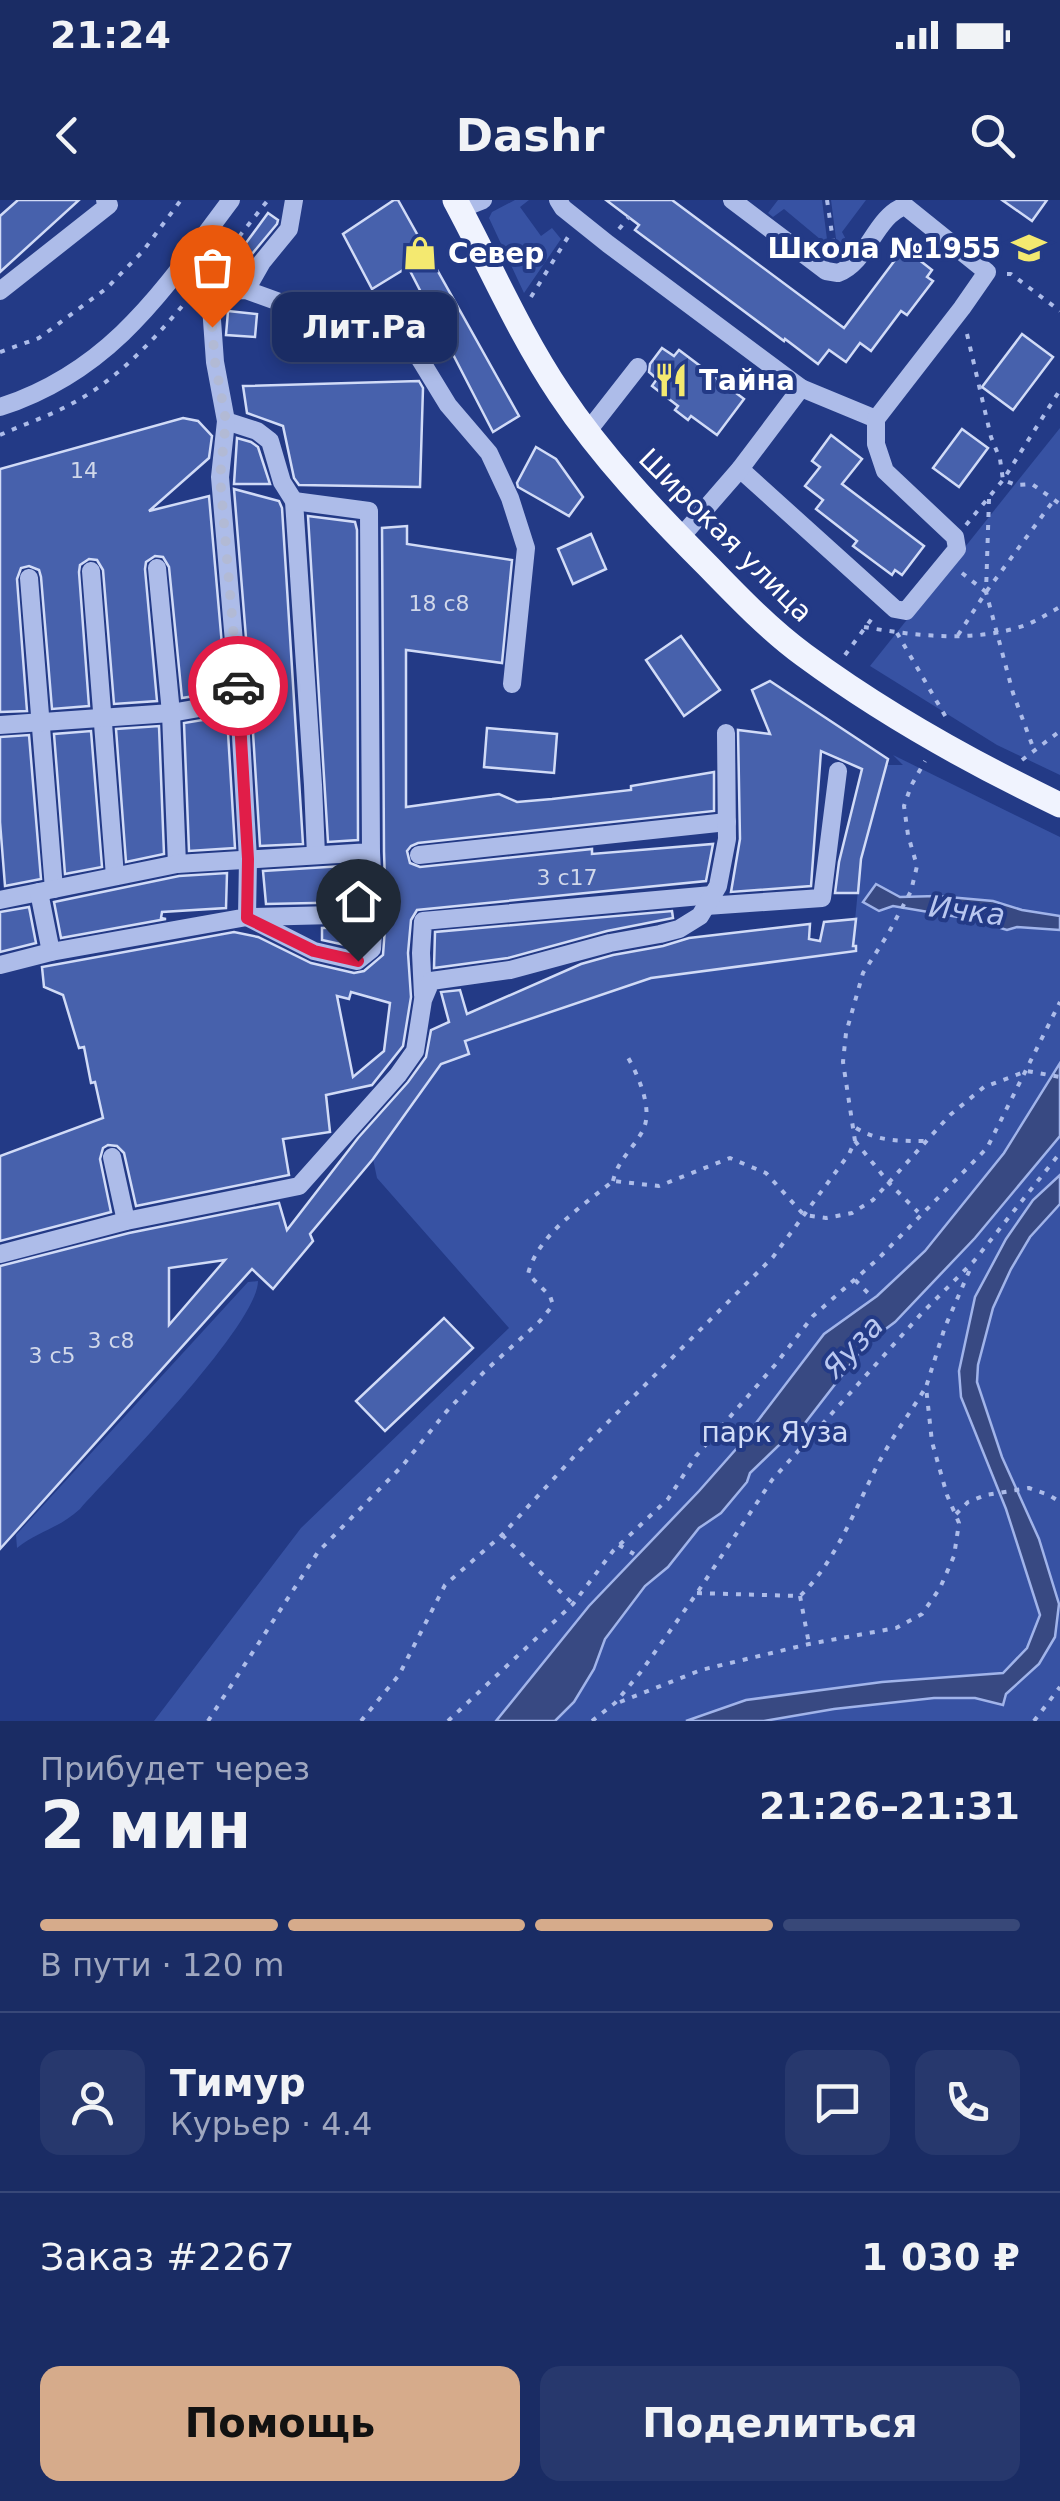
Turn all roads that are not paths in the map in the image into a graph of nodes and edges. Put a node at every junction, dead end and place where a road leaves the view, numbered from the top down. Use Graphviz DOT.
graph roads {
  1 [pos="231,200"];
  2 [pos="294,200"];
  3 [pos="558,200"];
  4 [pos="732,200"];
  5 [pos="108,202"];
  6 [pos="466,203"];
  7 [pos="182,264"];
  8 [pos="246,290"];
  9 [pos="0,292"];
  10 [pos="210,292"];
  11 [pos="638,367"];
  12 [pos="801,388"];
  13 [pos="0,407"];
  14 [pos="876,419"];
  15 [pos="226,421"];
  16 [pos="588,431"];
  17 [pos="740,469"];
  18 [pos="294,500"];
  19 [pos="680,538"];
  20 [pos="158,568"];
  21 [pos="90,571"];
  22 [pos="29,578"];
  23 [pos="512,684"];
  24 [pos="239,702"];
  25 [pos="171,712"];
  26 [pos="103,719"];
  27 [pos="41,723"];
  28 [pos="0,725"];
  29 [pos="726,734"];
  30 [pos="838,771"];
  31 [pos="1060,804"];
  32 [pos="727,822"];
  33 [pos="371,852"];
  34 [pos="316,855"];
  35 [pos="419,855"];
  36 [pos="248,859"];
  37 [pos="177,864"];
  38 [pos="115,876"];
  39 [pos="47,891"];
  40 [pos="0,900"];
  41 [pos="709,901"];
  42 [pos="374,914"];
  43 [pos="247,918"];
  44 [pos="51,952"];
  45 [pos="0,965"];
  46 [pos="423,1000"];
  47 [pos="112,1157"];
  48 [pos="126,1221"];
  49 [pos="0,1254"];
  1 -- 7 [label="street"];
  2 -- 8 [label="street"];
  3 -- 12 [label="street"];
  4 -- 14 [label="street"];
  5 -- 9 [label="street"];
  6 -- 16 [label="main road, Широкая улица"];
  7 -- 10 [label="street"];
  7 -- 13 [label="street"];
  8 -- 10 [label="street"];
  8 -- 23 [label="street"];
  10 -- 15 [label="street"];
  11 -- 16 [label="street"];
  12 -- 14 [label="street"];
  12 -- 17 [label="street"];
  14 -- 17 [label="street"];
  15 -- 18 [label="street"];
  15 -- 24 [label="street"];
  16 -- 19 [label="main road, Широкая улица"];
  17 -- 19 [label="street"];
  18 -- 33 [label="street"];
  18 -- 34 [label="street"];
  19 -- 31 [label="main road, Широкая улица"];
  20 -- 25 [label="street"];
  21 -- 26 [label="street"];
  22 -- 27 [label="street"];
  24 -- 25 [label="street"];
  24 -- 36 [label="street"];
  25 -- 26 [label="street"];
  25 -- 37 [label="street"];
  26 -- 27 [label="street"];
  26 -- 38 [label="street"];
  27 -- 28 [label="street"];
  27 -- 39 [label="street"];
  29 -- 32 [label="street"];
  30 -- 41 [label="street"];
  32 -- 35 [label="street"];
  32 -- 41 [label="street"];
  33 -- 34 [label="street"];
  33 -- 42 [label="street"];
  34 -- 36 [label="street"];
  36 -- 37 [label="street"];
  36 -- 43 [label="street"];
  37 -- 38 [label="street"];
  38 -- 39 [label="street"];
  39 -- 40 [label="street"];
  39 -- 44 [label="street"];
  41 -- 46 [label="street"];
  41 -- 46 [label="street"];
  42 -- 43 [label="street"];
  42 -- 43 [label="street"];
  43 -- 44 [label="street"];
  44 -- 45 [label="street"];
  46 -- 48 [label="street"];
  47 -- 48 [label="street"];
  48 -- 49 [label="street"];
}
